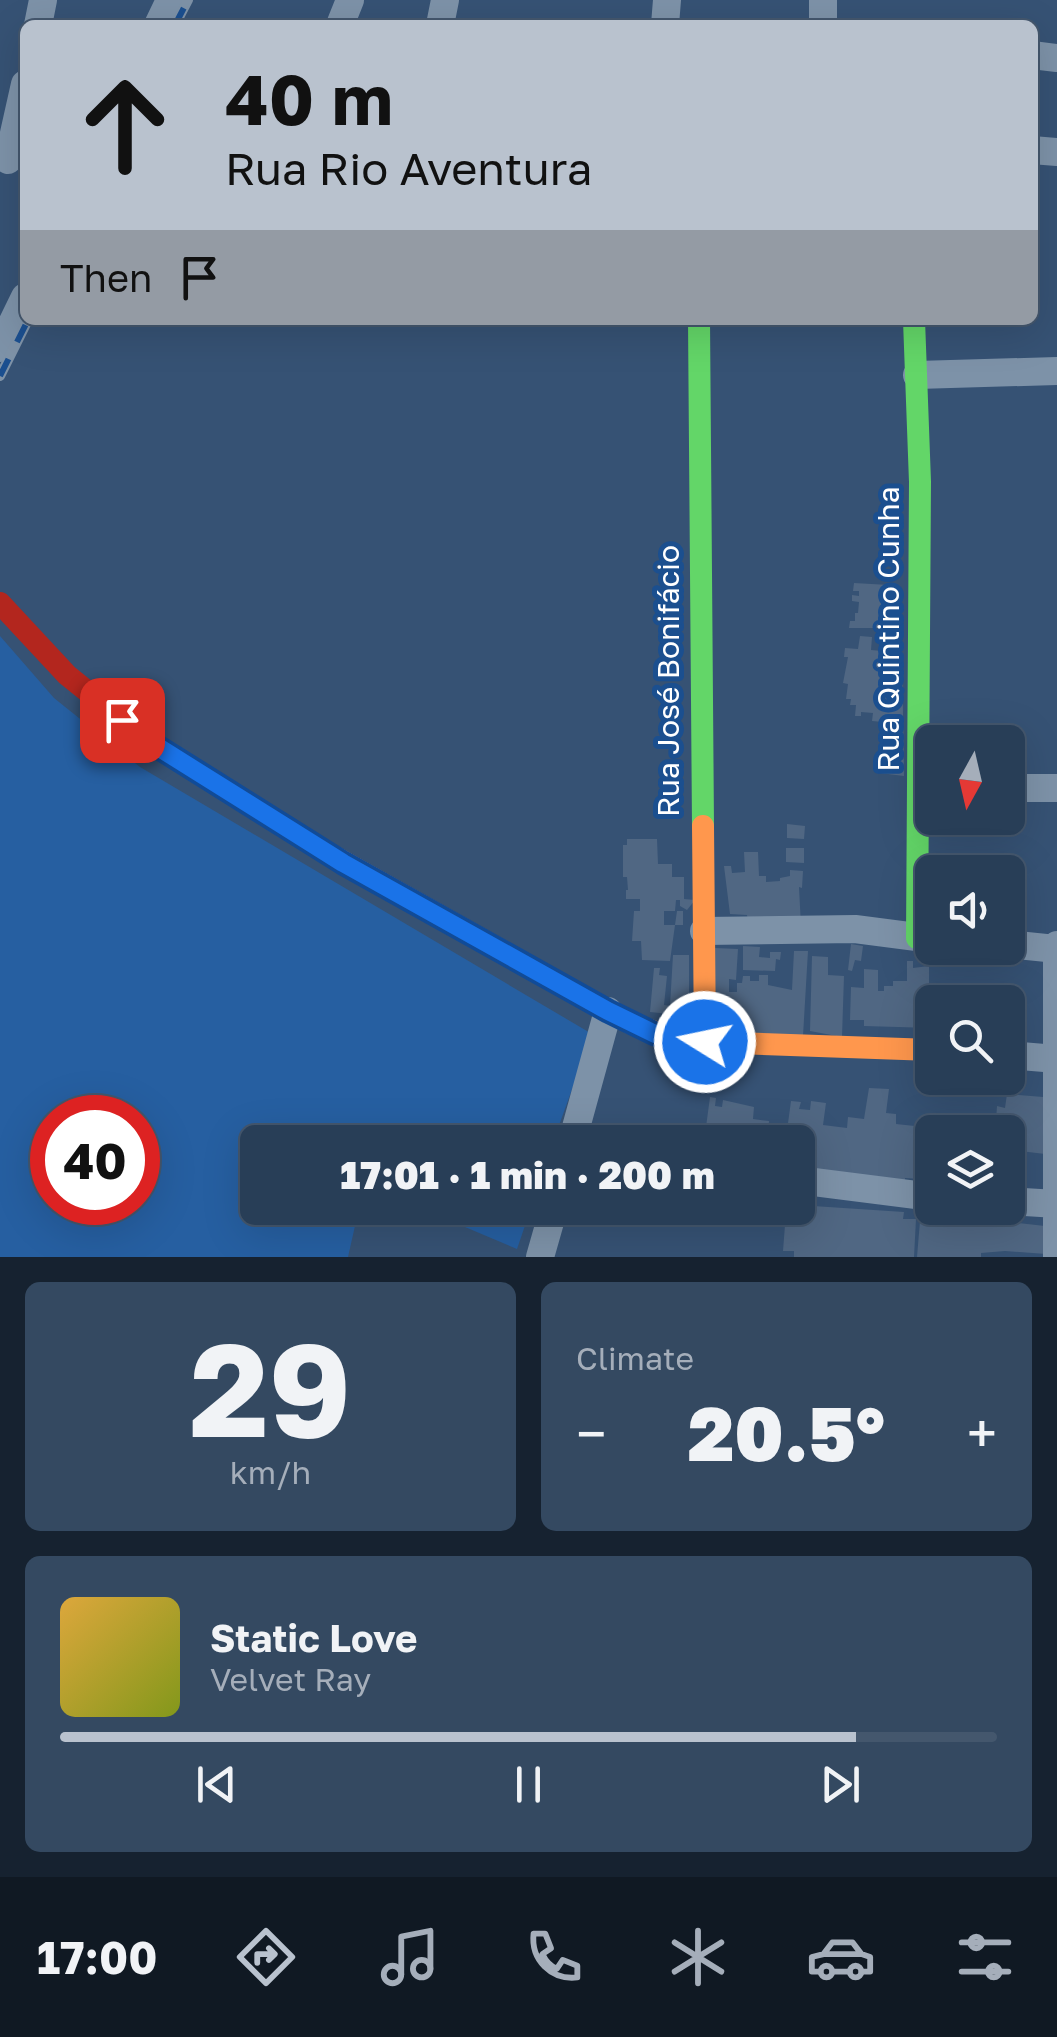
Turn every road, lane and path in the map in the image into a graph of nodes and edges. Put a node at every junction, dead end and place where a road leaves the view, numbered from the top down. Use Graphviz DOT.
graph roads {
  1 [pos="20,106"];
  2 [pos="8,160"];
  3 [pos="20,306"];
  4 [pos="699,325"];
  5 [pos="914,325"];
  6 [pos="0,348"];
  7 [pos="1057,371"];
  8 [pos="917,375"];
  9 [pos="0,604"];
  10 [pos="924,725"];
  11 [pos="1025,788"];
  12 [pos="1057,788"];
  13 [pos="704,931"];
  14 [pos="915,938"];
  15 [pos="1025,945"];
  16 [pos="1057,948"];
  17 [pos="608,1011"];
  18 [pos="705,1042"];
  19 [pos="915,1049"];
  20 [pos="1025,1056"];
  21 [pos="1057,1059"];
  22 [pos="577,1125"];
  23 [pos="815,1182"];
  24 [pos="915,1194"];
  25 [pos="1025,1202"];
  26 [pos="1057,1204"];
  27 [pos="549,1225"];
  28 [pos="540,1257"];
  29 [pos="1057,1257"];
  1 -- 2 [label="street"];
  3 -- 6 [label="street"];
  4 -- 13 [label="street, Rua José Bonifácio"];
  5 -- 8 [label="street, Rua Quintino Cunha"];
  7 -- 8 [label="street"];
  8 -- 10 [label="street, Rua Quintino Cunha"];
  9 -- 17 [label="street"];
  11 -- 12 [label="street"];
  13 -- 14 [label="street"];
  13 -- 18 [label="street, Rua José Bonifácio"];
  15 -- 16 [label="street"];
  16 -- 21 [label="street"];
  17 -- 18 [label="street"];
  17 -- 22 [label="street"];
  18 -- 19 [label="street"];
  20 -- 21 [label="street"];
  21 -- 26 [label="street"];
  23 -- 24 [label="street"];
  25 -- 26 [label="street"];
  26 -- 29 [label="street"];
  27 -- 28 [label="street"];
}
